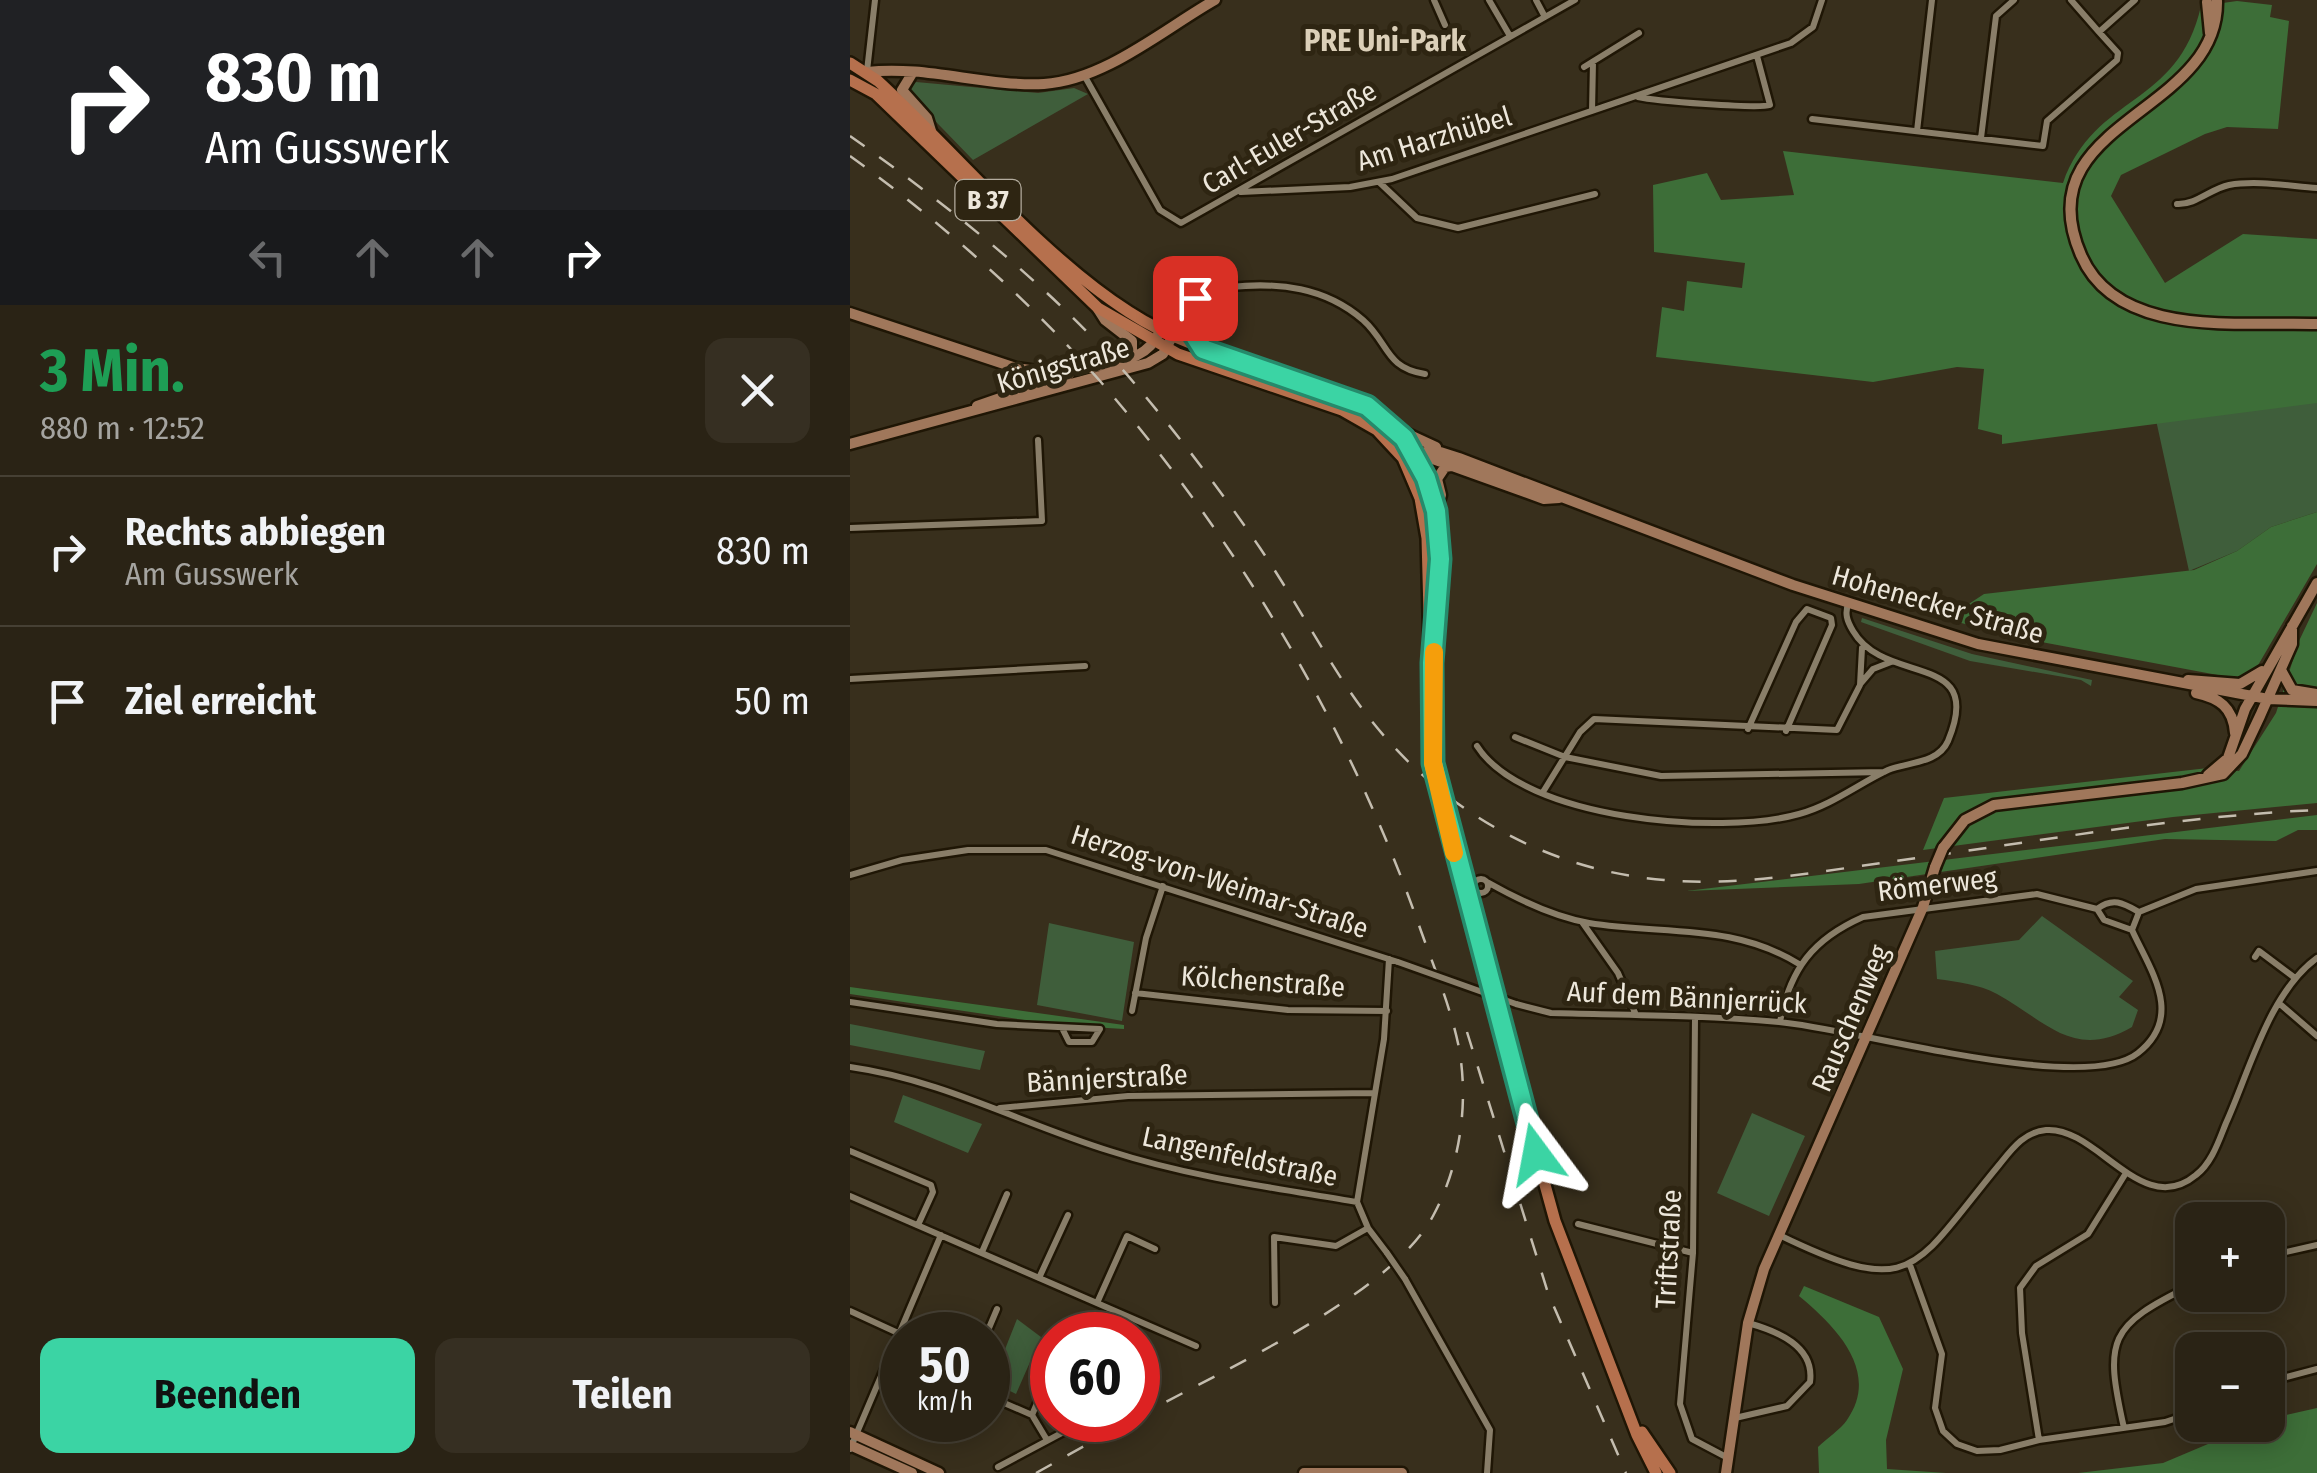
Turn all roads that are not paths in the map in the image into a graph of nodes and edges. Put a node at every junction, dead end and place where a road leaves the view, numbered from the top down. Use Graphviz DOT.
graph roads {
  1 [pos="875,0"];
  2 [pos="1216,0"];
  3 [pos="1434,0"];
  4 [pos="1490,0"];
  5 [pos="1536,0"];
  6 [pos="1575,0"];
  7 [pos="1822,0"];
  8 [pos="1932,0"];
  9 [pos="2014,0"];
  10 [pos="2072,0"];
  11 [pos="2135,0"];
  12 [pos="2211,1"];
  13 [pos="1545,17"];
  14 [pos="1445,24"];
  15 [pos="2099,32"];
  16 [pos="1639,34"];
  17 [pos="1510,36"];
  18 [pos="1757,56"];
  19 [pos="1593,61"];
  20 [pos="850,63"];
  21 [pos="1584,66"];
  22 [pos="850,71"];
  23 [pos="867,72"];
  24 [pos="913,72"];
  25 [pos="1084,75"];
  26 [pos="850,80"];
  27 [pos="876,94"];
  28 [pos="1637,97"];
  29 [pos="1592,111"];
  30 [pos="1812,118"];
  31 [pos="931,131"];
  32 [pos="1917,131"];
  33 [pos="1981,138"];
  34 [pos="1379,182"];
  35 [pos="2317,188"];
  36 [pos="1240,192"];
  37 [pos="1595,194"];
  38 [pos="2177,204"];
  39 [pos="1204,290"];
  40 [pos="1098,308"];
  41 [pos="1188,308"];
  42 [pos="850,313"];
  43 [pos="2317,324"];
  44 [pos="1163,340"];
  45 [pos="1203,349"];
  46 [pos="1124,360"];
  47 [pos="1096,366"];
  48 [pos="1016,368"];
  49 [pos="1425,374"];
  50 [pos="1031,392"];
  51 [pos="1396,429"];
  52 [pos="1038,440"];
  53 [pos="850,444"];
  54 [pos="1408,456"];
  55 [pos="1457,462"];
  56 [pos="1436,511"];
  57 [pos="850,528"];
  58 [pos="2317,582"];
  59 [pos="1850,601"];
  60 [pos="1862,646"];
  61 [pos="1892,662"];
  62 [pos="1432,663"];
  63 [pos="2277,665"];
  64 [pos="1085,666"];
  65 [pos="850,678"];
  66 [pos="2172,682"];
  67 [pos="1860,684"];
  68 [pos="2252,696"];
  69 [pos="2317,698"];
  70 [pos="2268,699"];
  71 [pos="1748,729"];
  72 [pos="1786,731"];
  73 [pos="1516,738"];
  74 [pos="2236,743"];
  75 [pos="1477,746"];
  76 [pos="1564,756"];
  77 [pos="1885,772"];
  78 [pos="2203,778"];
  79 [pos="1543,792"];
  80 [pos="2317,871"];
  81 [pos="850,875"];
  82 [pos="1489,883"];
  83 [pos="1163,886"];
  84 [pos="1923,907"];
  85 [pos="2097,909"];
  86 [pos="2139,912"];
  87 [pos="1581,921"];
  88 [pos="2132,930"];
  89 [pos="2255,957"];
  90 [pos="2317,958"];
  91 [pos="1389,959"];
  92 [pos="1398,962"];
  93 [pos="1800,964"];
  94 [pos="2295,978"];
  95 [pos="1135,993"];
  96 [pos="850,1002"];
  97 [pos="2280,1004"];
  98 [pos="1132,1011"];
  99 [pos="1387,1011"];
  100 [pos="1636,1015"];
  101 [pos="1695,1018"];
  102 [pos="1780,1022"];
  103 [pos="1063,1030"];
  104 [pos="1864,1034"];
  105 [pos="2317,1036"];
  106 [pos="850,1068"];
  107 [pos="1373,1093"];
  108 [pos="998,1108"];
  109 [pos="850,1151"];
  110 [pos="2126,1173"];
  111 [pos="1007,1194"];
  112 [pos="850,1196"];
  113 [pos="1357,1202"];
  114 [pos="1068,1215"];
  115 [pos="1578,1224"];
  116 [pos="918,1225"];
  117 [pos="1368,1228"];
  118 [pos="941,1235"];
  119 [pos="1778,1235"];
  120 [pos="2317,1245"];
  121 [pos="1156,1248"];
  122 [pos="982,1252"];
  123 [pos="2285,1252"];
  124 [pos="1692,1253"];
  125 [pos="1910,1266"];
  126 [pos="1039,1278"];
  127 [pos="2175,1295"];
  128 [pos="1097,1303"];
  129 [pos="1274,1304"];
  130 [pos="997,1308"];
  131 [pos="850,1311"];
  132 [pos="907,1312"];
  133 [pos="995,1312"];
  134 [pos="1748,1324"];
  135 [pos="880,1325"];
  136 [pos="1196,1346"];
  137 [pos="2317,1369"];
  138 [pos="880,1376"];
  139 [pos="2285,1377"];
  140 [pos="1629,1412"];
  141 [pos="2175,1417"];
  142 [pos="1734,1418"];
  143 [pos="2124,1428"];
  144 [pos="2039,1440"];
  145 [pos="851,1442"];
  146 [pos="1044,1442"];
  147 [pos="1728,1458"];
  148 [pos="998,1468"];
  149 [pos="912,1473"];
  150 [pos="940,1473"];
  151 [pos="1304,1473"];
  152 [pos="1402,1473"];
  153 [pos="1487,1473"];
  154 [pos="1656,1473"];
  155 [pos="1670,1473"];
  156 [pos="1726,1473"];
  1 -- 23 [label="street"];
  2 -- 25 [label="main road"];
  3 -- 14 [label="street"];
  4 -- 17 [label="street"];
  5 -- 13 [label="street"];
  6 -- 13 [label="street, Carl-Euler-Straße"];
  7 -- 18 [label="street, Am Harzhübel"];
  8 -- 32 [label="street"];
  9 -- 33 [label="street"];
  10 -- 15 [label="street"];
  11 -- 15 [label="street"];
  12 -- 43 [label="main road"];
  13 -- 17 [label="street, Carl-Euler-Straße"];
  15 -- 33 [label="street"];
  16 -- 19 [label="street"];
  17 -- 36 [label="street, Carl-Euler-Straße"];
  18 -- 28 [label="street, Am Harzhübel"];
  18 -- 28 [label="street, Am Harzhübel"];
  19 -- 21 [label="street"];
  19 -- 29 [label="street"];
  20 -- 23 [label="main road, B 37"];
  22 -- 23 [label="main road"];
  23 -- 24 [label="main road"];
  23 -- 27 [label="main road"];
  23 -- 31 [label="main road, B 37"];
  24 -- 25 [label="main road"];
  24 -- 31 [label="main road"];
  25 -- 36 [label="street, Carl-Euler-Straße"];
  26 -- 27 [label="main road, B 37"];
  27 -- 40 [label="main road, B 37"];
  28 -- 29 [label="street, Am Harzhübel"];
  29 -- 34 [label="street, Am Harzhübel"];
  30 -- 32 [label="street"];
  31 -- 44 [label="main road, B 37"];
  32 -- 33 [label="street"];
  34 -- 36 [label="street, Am Harzhübel"];
  34 -- 37 [label="street"];
  35 -- 38 [label="street"];
  39 -- 41 [label="street"];
  39 -- 44 [label="street"];
  39 -- 49 [label="street"];
  40 -- 44 [label="main road, B 37"];
  40 -- 46 [label="main road"];
  41 -- 44 [label="street"];
  41 -- 45 [label="street"];
  42 -- 48 [label="main road"];
  44 -- 45 [label="main road, B 37"];
  44 -- 46 [label="main road, Königstraße"];
  44 -- 50 [label="main road, Königstraße"];
  44 -- 54 [label="main road, B 37"];
  45 -- 51 [label="main road, B 37"];
  46 -- 47 [label="main road, Königstraße"];
  47 -- 48 [label="main road"];
  47 -- 50 [label="main road, Königstraße"];
  48 -- 50 [label="main road"];
  50 -- 53 [label="main road, Königstraße"];
  51 -- 54 [label="main road, B 37"];
  51 -- 55 [label="main road, Hohenecker Straße"];
  52 -- 57 [label="street"];
  54 -- 55 [label="main road, Hohenecker Straße"];
  54 -- 56 [label="main road, B 37"];
  54 -- 62 [label="main road, B 37"];
  55 -- 56 [label="main road"];
  55 -- 59 [label="main road, Hohenecker Straße"];
  56 -- 62 [label="main road, B 37"];
  58 -- 63 [label="main road"];
  59 -- 60 [label="street"];
  59 -- 66 [label="main road, Hohenecker Straße"];
  60 -- 61 [label="street"];
  60 -- 67 [label="street"];
  61 -- 67 [label="street"];
  61 -- 77 [label="street"];
  62 -- 140 [label="main road, B 37"];
  63 -- 66 [label="main road"];
  63 -- 68 [label="main road"];
  63 -- 69 [label="main road"];
  63 -- 70 [label="main road, Rauschenweg"];
  64 -- 65 [label="street"];
  66 -- 68 [label="main road, Hohenecker Straße"];
  66 -- 74 [label="main road"];
  67 -- 72 [label="street"];
  68 -- 70 [label="main road, Hohenecker Straße"];
  68 -- 74 [label="main road"];
  69 -- 70 [label="main road, Hohenecker Straße"];
  70 -- 78 [label="main road, Rauschenweg"];
  71 -- 72 [label="street"];
  71 -- 72 [label="street"];
  71 -- 76 [label="street"];
  73 -- 76 [label="street"];
  74 -- 78 [label="main road"];
  75 -- 79 [label="street"];
  76 -- 77 [label="street"];
  76 -- 79 [label="street"];
  77 -- 79 [label="street"];
  78 -- 84 [label="main road, Rauschenweg, bridge"];
  80 -- 86 [label="street"];
  81 -- 83 [label="street, Herzog-von-Weimar-Straße"];
  82 -- 87 [label="street"];
  83 -- 91 [label="street, Herzog-von-Weimar-Straße"];
  83 -- 95 [label="street, Kölchenstraße"];
  84 -- 85 [label="street, Römerweg"];
  84 -- 93 [label="street, Römerweg"];
  84 -- 104 [label="main road, Rauschenweg"];
  85 -- 86 [label="street"];
  85 -- 88 [label="street"];
  86 -- 88 [label="street"];
  87 -- 93 [label="street"];
  87 -- 100 [label="street"];
  88 -- 104 [label="street, Auf dem Bännjerrück"];
  89 -- 94 [label="street"];
  90 -- 94 [label="street"];
  91 -- 92 [label="street, Herzog-von-Weimar-Straße"];
  91 -- 99 [label="street, Langenfeldstraße"];
  92 -- 100 [label="street, Auf dem Bännjerrück, bridge"];
  93 -- 102 [label="street, Römerweg"];
  94 -- 97 [label="street"];
  95 -- 98 [label="street, Kölchenstraße"];
  95 -- 99 [label="street, Kölchenstraße"];
  96 -- 103 [label="street"];
  97 -- 105 [label="street"];
  97 -- 110 [label="street"];
  99 -- 107 [label="street, Langenfeldstraße"];
  100 -- 101 [label="street, Auf dem Bännjerrück"];
  101 -- 102 [label="street, Auf dem Bännjerrück"];
  101 -- 124 [label="street, Triftstraße"];
  102 -- 104 [label="street, Auf dem Bännjerrück"];
  103 -- 103 [label="street"];
  104 -- 119 [label="main road, Rauschenweg"];
  106 -- 108 [label="street, Bännjerstraße"];
  107 -- 108 [label="street, Bännjerstraße"];
  107 -- 113 [label="street, Langenfeldstraße"];
  108 -- 113 [label="street, Langenfeldstraße"];
  109 -- 116 [label="street"];
  110 -- 125 [label="street"];
  110 -- 144 [label="street"];
  111 -- 122 [label="street"];
  112 -- 116 [label="street"];
  113 -- 117 [label="street"];
  114 -- 126 [label="street"];
  115 -- 124 [label="street"];
  116 -- 118 [label="street"];
  117 -- 129 [label="street"];
  117 -- 153 [label="street, bridge"];
  118 -- 122 [label="street"];
  118 -- 132 [label="street"];
  119 -- 125 [label="street"];
  119 -- 134 [label="main road, Rauschenweg"];
  120 -- 123 [label="street"];
  121 -- 128 [label="street"];
  122 -- 126 [label="street"];
  124 -- 147 [label="street, Triftstraße"];
  125 -- 144 [label="street"];
  126 -- 128 [label="street"];
  127 -- 143 [label="street"];
  128 -- 136 [label="street"];
  130 -- 133 [label="street"];
  131 -- 135 [label="street"];
  134 -- 142 [label="main road, Rauschenweg"];
  134 -- 142 [label="street"];
  137 -- 139 [label="street"];
  138 -- 145 [label="street"];
  140 -- 154 [label="main road, B 37"];
  140 -- 155 [label="main road, B 37"];
  141 -- 143 [label="street"];
  142 -- 147 [label="main road, Rauschenweg"];
  143 -- 144 [label="street"];
  145 -- 149 [label="main road"];
  145 -- 150 [label="main road"];
  146 -- 148 [label="street"];
  147 -- 156 [label="main road, Rauschenweg"];
  151 -- 152 [label="main road"];
}
